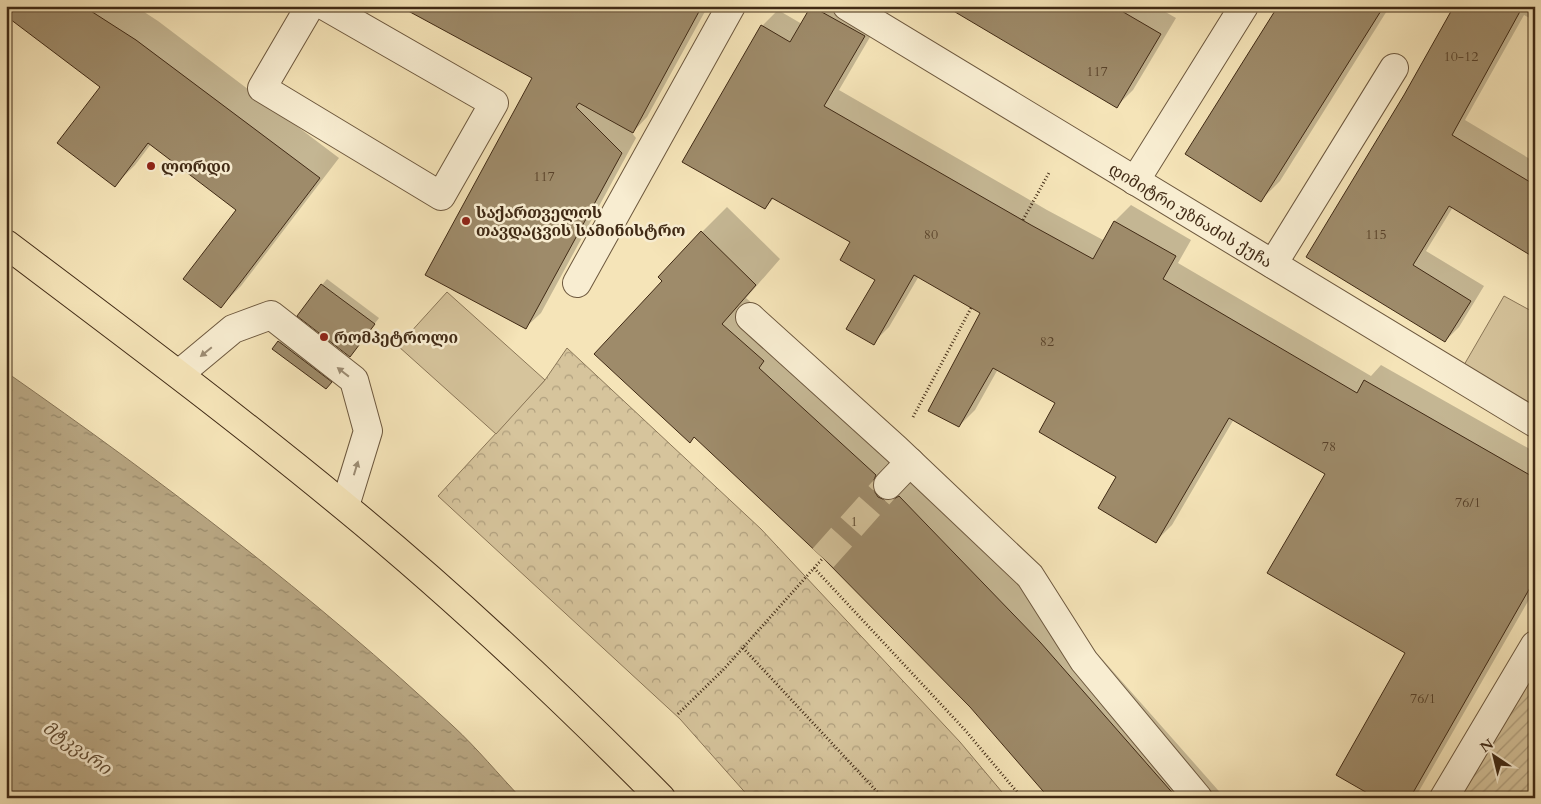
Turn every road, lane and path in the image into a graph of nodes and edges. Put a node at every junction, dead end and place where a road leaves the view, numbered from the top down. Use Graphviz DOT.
graph roads {
  1 [pos="310,6"];
  2 [pos="324,6"];
  3 [pos="731,6"];
  4 [pos="847,6"];
  5 [pos="1244,6"];
  6 [pos="1394,68"];
  7 [pos="1067,140"];
  8 [pos="1136,181"];
  9 [pos="1023,220"];
  10 [pos="6,244"];
  11 [pos="1273,264"];
  12 [pos="577,283"];
  13 [pos="971,308"];
  14 [pos="750,317"];
  15 [pos="179,374"];
  16 [pos="932,382"];
  17 [pos="1535,423"];
  18 [pos="910,462"];
  19 [pos="888,485"];
  20 [pos="345,506"];
  21 [pos="823,558"];
  22 [pos="814,568"];
  23 [pos="1535,645"];
  24 [pos="743,648"];
  25 [pos="678,714"];
  26 [pos="661,798"];
  27 [pos="883,798"];
  28 [pos="1022,798"];
  29 [pos="1198,798"];
  30 [pos="1444,798"];
  1 -- 2 [label="street"];
  3 -- 12 [label="street"];
  4 -- 7 [label="street, დიმიტრი უზნაძის ქუჩა"];
  5 -- 8 [label="street"];
  6 -- 11 [label="street"];
  7 -- 8 [label="street, დიმიტრი უზნაძის ქუჩა"];
  7 -- 9 [label="path"];
  8 -- 11 [label="street, დიმიტრი უზნაძის ქუჩა"];
  10 -- 15 [label="main road"];
  11 -- 17 [label="street, დიმიტრი უზნაძის ქუჩა"];
  13 -- 16 [label="path"];
  14 -- 18 [label="street"];
  15 -- 20 [label="main road"];
  20 -- 15 [label="street, one-way"];
  18 -- 19 [label="street"];
  18 -- 29 [label="street"];
  20 -- 26 [label="main road"];
  21 -- 22 [label="path"];
  22 -- 24 [label="path"];
  22 -- 28 [label="path"];
  23 -- 30 [label="street"];
  24 -- 25 [label="path"];
  24 -- 27 [label="path"];
}
